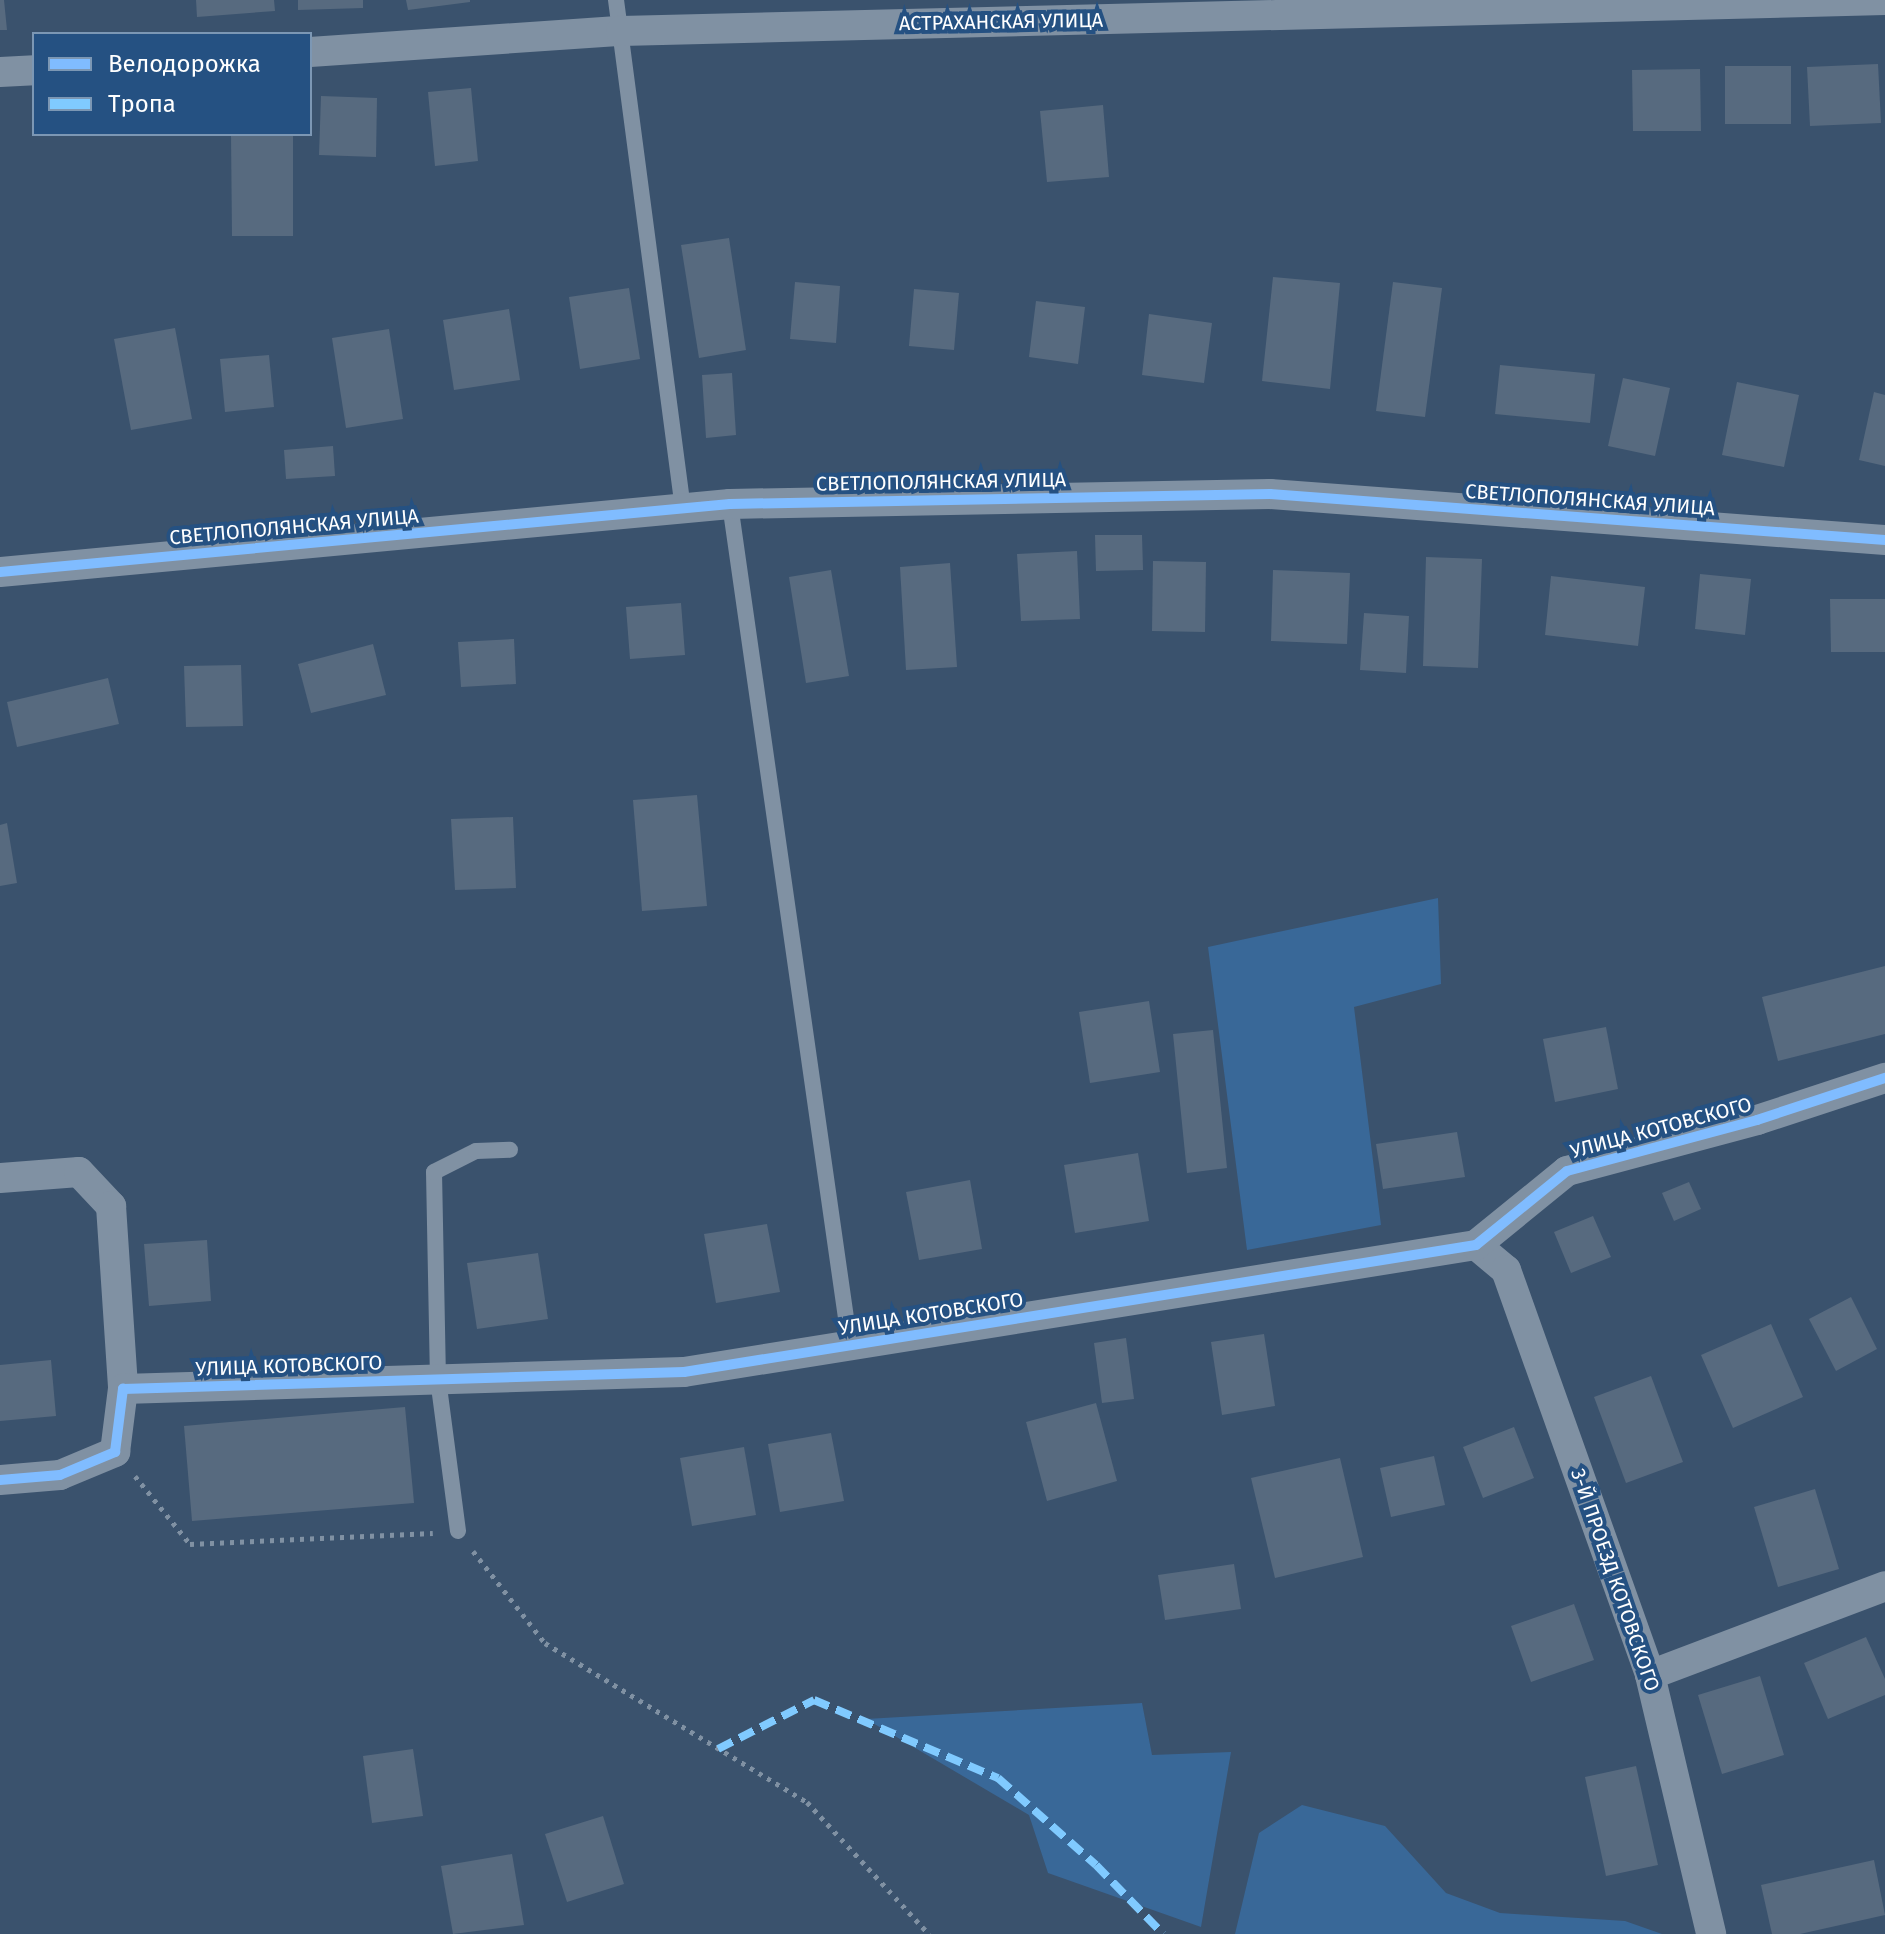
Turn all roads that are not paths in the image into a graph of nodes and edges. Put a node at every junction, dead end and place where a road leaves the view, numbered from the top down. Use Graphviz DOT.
graph roads {
  1 [pos="616,0"];
  2 [pos="1885,0"];
  3 [pos="621,31"];
  4 [pos="312,52"];
  5 [pos="32,70"];
  6 [pos="0,72"];
  7 [pos="730,504"];
  8 [pos="683,509"];
  9 [pos="1885,540"];
  10 [pos="0,572"];
  11 [pos="1885,1078"];
  12 [pos="510,1150"];
  13 [pos="0,1178"];
  14 [pos="1476,1245"];
  15 [pos="850,1346"];
  16 [pos="438,1380"];
  17 [pos="123,1389"];
  18 [pos="0,1480"];
  19 [pos="458,1531"];
  20 [pos="1885,1586"];
  21 [pos="1650,1675"];
  22 [pos="1711,1934"];
  1 -- 3 [label="lane"];
  2 -- 3 [label="street, АСТРАХАНСКАЯ УЛИЦА"];
  3 -- 4 [label="street, АСТРАХАНСКАЯ УЛИЦА"];
  3 -- 8 [label="lane"];
  5 -- 6 [label="street"];
  7 -- 8 [label="street, СВЕТЛОПОЛЯНСКАЯ УЛИЦА"];
  7 -- 9 [label="street, СВЕТЛОПОЛЯНСКАЯ УЛИЦА"];
  7 -- 15 [label="lane"];
  8 -- 10 [label="street, СВЕТЛОПОЛЯНСКАЯ УЛИЦА"];
  11 -- 14 [label="street, УЛИЦА КОТОВСКОГО"];
  12 -- 16 [label="lane"];
  13 -- 17 [label="street"];
  14 -- 15 [label="street, УЛИЦА КОТОВСКОГО"];
  14 -- 21 [label="street, 3-Й ПРОЕЗД КОТОВСКОГО"];
  15 -- 16 [label="street, УЛИЦА КОТОВСКОГО"];
  16 -- 17 [label="street, УЛИЦА КОТОВСКОГО"];
  16 -- 19 [label="lane"];
  17 -- 18 [label="street"];
  20 -- 21 [label="street"];
  21 -- 22 [label="street, 3-Й ПРОЕЗД КОТОВСКОГО"];
}
